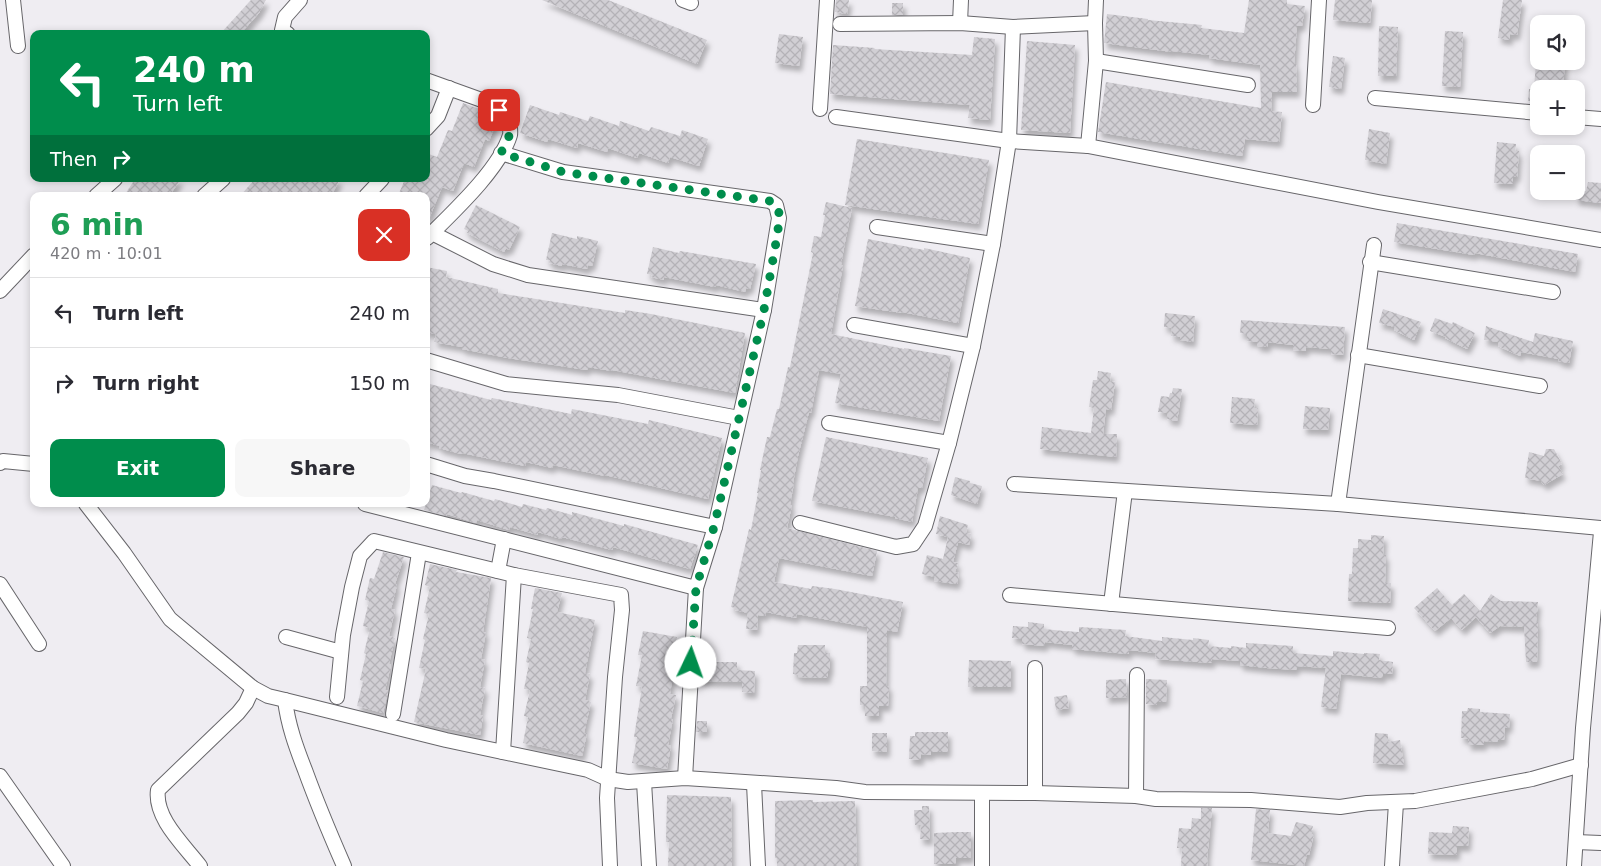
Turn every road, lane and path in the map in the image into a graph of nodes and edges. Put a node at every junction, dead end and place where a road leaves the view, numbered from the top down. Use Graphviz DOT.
graph roads {
  1 [pos="13,0"];
  2 [pos="300,0"];
  3 [pos="826,0"];
  4 [pos="962,0"];
  5 [pos="1096,0"];
  6 [pos="1318,0"];
  7 [pos="960,23"];
  8 [pos="1095,23"];
  9 [pos="840,24"];
  10 [pos="1013,26"];
  11 [pos="282,30"];
  12 [pos="18,46"];
  13 [pos="1096,60"];
  14 [pos="430,81"];
  15 [pos="1248,85"];
  16 [pos="450,88"];
  17 [pos="1375,98"];
  18 [pos="1313,105"];
  19 [pos="820,108"];
  20 [pos="1530,113"];
  21 [pos="836,117"];
  22 [pos="1585,118"];
  23 [pos="1601,119"];
  24 [pos="430,125"];
  25 [pos="1010,141"];
  26 [pos="1088,146"];
  27 [pos="501,153"];
  28 [pos="112,182"];
  29 [pos="220,182"];
  30 [pos="379,182"];
  31 [pos="100,192"];
  32 [pos="208,192"];
  33 [pos="370,192"];
  34 [pos="877,227"];
  35 [pos="430,235"];
  36 [pos="430,236"];
  37 [pos="1601,240"];
  38 [pos="993,244"];
  39 [pos="1374,245"];
  40 [pos="30,259"];
  41 [pos="1370,262"];
  42 [pos="0,291"];
  43 [pos="1553,292"];
  44 [pos="764,310"];
  45 [pos="854,325"];
  46 [pos="973,346"];
  47 [pos="1358,354"];
  48 [pos="430,361"];
  49 [pos="1540,386"];
  50 [pos="739,418"];
  51 [pos="829,423"];
  52 [pos="949,443"];
  53 [pos="0,463"];
  54 [pos="30,464"];
  55 [pos="430,465"];
  56 [pos="1014,484"];
  57 [pos="1125,491"];
  58 [pos="1338,504"];
  59 [pos="88,507"];
  60 [pos="377,507"];
  61 [pos="800,523"];
  62 [pos="714,527"];
  63 [pos="1601,528"];
  64 [pos="1601,532"];
  65 [pos="504,539"];
  66 [pos="419,553"];
  67 [pos="498,571"];
  68 [pos="514,575"];
  69 [pos="0,584"];
  70 [pos="696,588"];
  71 [pos="1010,595"];
  72 [pos="1110,604"];
  73 [pos="1388,628"];
  74 [pos="286,637"];
  75 [pos="39,644"];
  76 [pos="341,652"];
  77 [pos="1035,668"];
  78 [pos="1137,675"];
  79 [pos="253,688"];
  80 [pos="337,697"];
  81 [pos="285,700"];
  82 [pos="393,714"];
  83 [pos="503,752"];
  84 [pos="1581,765"];
  85 [pos="0,776"];
  86 [pos="685,778"];
  87 [pos="608,779"];
  88 [pos="644,782"];
  89 [pos="754,784"];
  90 [pos="1035,792"];
  91 [pos="982,794"];
  92 [pos="1136,796"];
  93 [pos="1396,803"];
  94 [pos="1576,842"];
  95 [pos="1601,843"];
  96 [pos="63,866"];
  97 [pos="200,866"];
  98 [pos="344,866"];
  99 [pos="610,866"];
  100 [pos="649,866"];
  101 [pos="758,866"];
  102 [pos="982,866"];
  103 [pos="1392,866"];
  104 [pos="1574,866"];
  1 -- 12 [label="street"];
  2 -- 11 [label="street"];
  3 -- 19 [label="street"];
  4 -- 7 [label="street"];
  5 -- 8 [label="street"];
  6 -- 18 [label="street"];
  7 -- 9 [label="street"];
  7 -- 10 [label="street"];
  8 -- 10 [label="street"];
  8 -- 13 [label="street"];
  10 -- 25 [label="street"];
  13 -- 15 [label="street"];
  13 -- 26 [label="street"];
  14 -- 16 [label="street"];
  16 -- 24 [label="street"];
  16 -- 27 [label="street"];
  17 -- 20 [label="street"];
  21 -- 25 [label="street"];
  22 -- 23 [label="street"];
  25 -- 26 [label="street"];
  25 -- 38 [label="street"];
  26 -- 37 [label="street"];
  27 -- 35 [label="street"];
  27 -- 44 [label="street"];
  28 -- 31 [label="street"];
  29 -- 32 [label="street"];
  30 -- 33 [label="street"];
  34 -- 38 [label="street"];
  36 -- 44 [label="street"];
  38 -- 46 [label="street"];
  39 -- 41 [label="street"];
  40 -- 42 [label="street"];
  41 -- 43 [label="street"];
  41 -- 47 [label="street"];
  44 -- 50 [label="street"];
  45 -- 46 [label="street"];
  46 -- 52 [label="street"];
  47 -- 49 [label="street"];
  47 -- 58 [label="street"];
  48 -- 50 [label="street"];
  50 -- 62 [label="street"];
  51 -- 52 [label="street"];
  52 -- 61 [label="street"];
  53 -- 54 [label="street"];
  55 -- 62 [label="street"];
  56 -- 57 [label="street"];
  57 -- 58 [label="street"];
  57 -- 72 [label="street"];
  58 -- 63 [label="street"];
  59 -- 79 [label="street"];
  60 -- 65 [label="street"];
  62 -- 70 [label="street"];
  64 -- 84 [label="street"];
  65 -- 67 [label="street"];
  65 -- 70 [label="street"];
  66 -- 67 [label="street"];
  66 -- 76 [label="street"];
  66 -- 82 [label="street"];
  67 -- 68 [label="street"];
  68 -- 83 [label="street"];
  68 -- 87 [label="street"];
  69 -- 75 [label="street"];
  70 -- 86 [label="street"];
  71 -- 72 [label="street"];
  72 -- 73 [label="street"];
  74 -- 76 [label="street"];
  76 -- 80 [label="street"];
  77 -- 90 [label="street"];
  78 -- 92 [label="street"];
  79 -- 81 [label="street"];
  79 -- 97 [label="street"];
  81 -- 83 [label="street"];
  81 -- 98 [label="street"];
  83 -- 87 [label="street"];
  84 -- 93 [label="street"];
  84 -- 94 [label="street"];
  85 -- 96 [label="street"];
  86 -- 88 [label="street"];
  86 -- 89 [label="street"];
  87 -- 88 [label="street"];
  87 -- 99 [label="street"];
  88 -- 100 [label="street"];
  89 -- 91 [label="street"];
  89 -- 101 [label="street"];
  90 -- 91 [label="street"];
  90 -- 92 [label="street"];
  91 -- 102 [label="street"];
  92 -- 93 [label="street"];
  93 -- 103 [label="street"];
  94 -- 95 [label="street"];
  94 -- 104 [label="street"];
}
